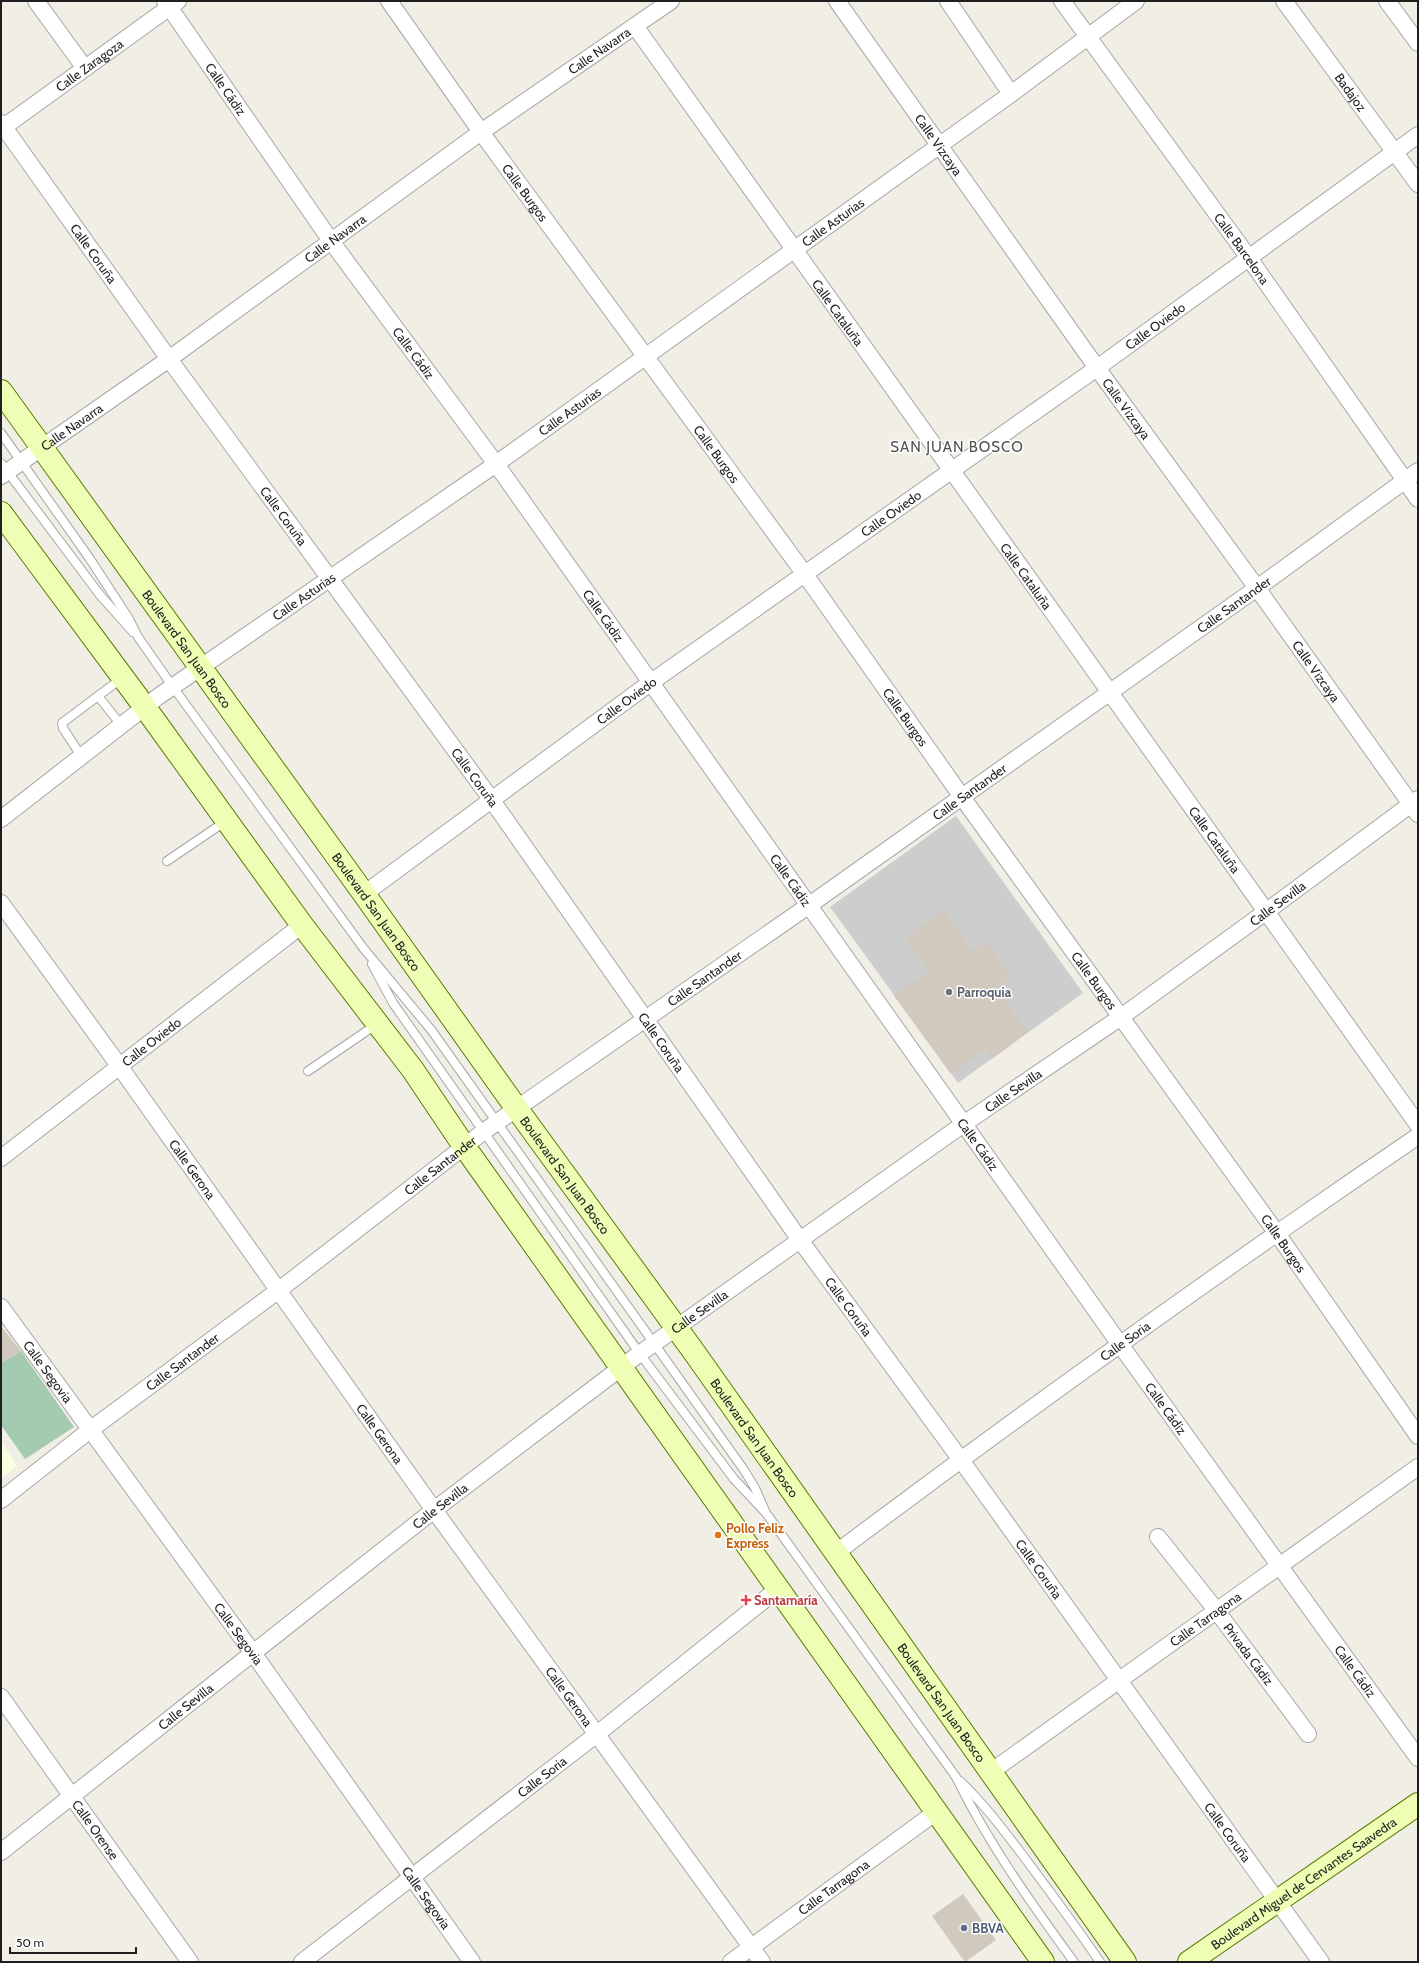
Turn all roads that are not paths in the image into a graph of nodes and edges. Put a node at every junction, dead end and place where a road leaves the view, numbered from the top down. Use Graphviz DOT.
graph roads {
  1 [pos="36,1"];
  2 [pos="389,1"];
  3 [pos="671,1"];
  4 [pos="837,1"];
  5 [pos="948,1"];
  6 [pos="1062,1"];
  7 [pos="1136,1"];
  8 [pos="1284,1"];
  9 [pos="1387,1"];
  10 [pos="171,3"];
  11 [pos="635,26"];
  12 [pos="1088,37"];
  13 [pos="1418,43"];
  14 [pos="84,68"];
  15 [pos="1011,94"];
  16 [pos="2,126"];
  17 [pos="481,132"];
  18 [pos="1418,135"];
  19 [pos="938,145"];
  20 [pos="1395,151"];
  21 [pos="1418,184"];
  22 [pos="331,241"];
  23 [pos="793,250"];
  24 [pos="1249,258"];
  25 [pos="645,357"];
  26 [pos="169,359"];
  27 [pos="1097,368"];
  28 [pos="1,391"];
  29 [pos="1,432"];
  30 [pos="43,448"];
  31 [pos="22,462"];
  32 [pos="496,464"];
  33 [pos="3,470"];
  34 [pos="1418,471"];
  35 [pos="950,472"];
  36 [pos="1404,480"];
  37 [pos="1418,499"];
  38 [pos="1,513"];
  39 [pos="804,573"];
  40 [pos="331,579"];
  41 [pos="1257,588"];
  42 [pos="138,637"];
  43 [pos="199,667"];
  44 [pos="123,678"];
  45 [pos="650,683"];
  46 [pos="172,687"];
  47 [pos="1109,693"];
  48 [pos="98,696"];
  49 [pos="144,706"];
  50 [pos="120,725"];
  51 [pos="81,756"];
  52 [pos="962,797"];
  53 [pos="491,799"];
  54 [pos="1415,806"];
  55 [pos="1,819"];
  56 [pos="226,821"];
  57 [pos="167,861"];
  58 [pos="364,894"];
  59 [pos="1,903"];
  60 [pos="808,906"];
  61 [pos="1267,911"];
  62 [pos="302,924"];
  63 [pos="364,949"];
  64 [pos="1121,1017"];
  65 [pos="644,1019"];
  66 [pos="377,1024"];
  67 [pos="120,1067"];
  68 [pos="308,1071"];
  69 [pos="517,1109"];
  70 [pos="497,1122"];
  71 [pos="965,1123"];
  72 [pos="1418,1124"];
  73 [pos="483,1132"];
  74 [pos="1418,1136"];
  75 [pos="464,1146"];
  76 [pos="1,1158"];
  77 [pos="1276,1232"];
  78 [pos="800,1240"];
  79 [pos="279,1290"];
  80 [pos="1,1307"];
  81 [pos="677,1328"];
  82 [pos="1120,1343"];
  83 [pos="655,1344"];
  84 [pos="640,1354"];
  85 [pos="622,1367"];
  86 [pos="90,1430"];
  87 [pos="1418,1436"];
  88 [pos="961,1460"];
  89 [pos="1418,1467"];
  90 [pos="1,1500"];
  91 [pos="434,1510"];
  92 [pos="766,1513"];
  93 [pos="1158,1537"];
  94 [pos="837,1552"];
  95 [pos="1280,1565"];
  96 [pos="778,1588"];
  97 [pos="1216,1610"];
  98 [pos="252,1653"];
  99 [pos="1118,1681"];
  100 [pos="1,1697"];
  101 [pos="597,1734"];
  102 [pos="1308,1734"];
  103 [pos="1418,1758"];
  104 [pos="992,1771"];
  105 [pos="956,1777"];
  106 [pos="71,1797"];
  107 [pos="1418,1804"];
  108 [pos="936,1812"];
  109 [pos="1,1852"];
  110 [pos="412,1878"];
  111 [pos="1277,1901"];
  112 [pos="752,1947"];
  113 [pos="190,1962"];
  114 [pos="302,1962"];
  115 [pos="472,1962"];
  116 [pos="731,1962"];
  117 [pos="762,1962"];
  118 [pos="1043,1962"];
  119 [pos="1074,1962"];
  120 [pos="1100,1962"];
  121 [pos="1125,1962"];
  122 [pos="1189,1962"];
  123 [pos="1321,1962"];
  1 -- 14 [label="street"];
  2 -- 17 [label="street, Calle Burgos"];
  3 -- 11 [label="street, Calle Navarra"];
  4 -- 19 [label="street, Calle Vizcaya"];
  5 -- 15 [label="street"];
  6 -- 12 [label="street, Calle Barcelona"];
  7 -- 12 [label="street, Calle Asturias"];
  8 -- 20 [label="street, Badajoz"];
  9 -- 13 [label="street"];
  10 -- 14 [label="street, Calle Zaragoza"];
  10 -- 22 [label="street, Calle Cádiz"];
  11 -- 17 [label="street, Calle Navarra"];
  11 -- 23 [label="street, Calle Cataluña"];
  12 -- 15 [label="street, Calle Asturias"];
  12 -- 24 [label="street, Calle Barcelona"];
  14 -- 16 [label="street, Calle Zaragoza"];
  15 -- 19 [label="street, Calle Asturias"];
  16 -- 26 [label="street, Calle Coruña"];
  17 -- 22 [label="street, Calle Navarra"];
  17 -- 25 [label="street, Calle Burgos"];
  18 -- 20 [label="street, Calle Oviedo"];
  19 -- 23 [label="street, Calle Asturias"];
  19 -- 27 [label="street, Calle Vizcaya"];
  20 -- 21 [label="street, Badajoz"];
  20 -- 24 [label="street, Calle Oviedo"];
  22 -- 26 [label="street, Calle Navarra"];
  22 -- 32 [label="street, Calle Cádiz"];
  23 -- 25 [label="street, Calle Asturias"];
  23 -- 35 [label="street, Calle Cataluña"];
  24 -- 27 [label="street, Calle Oviedo"];
  24 -- 36 [label="street, Calle Barcelona"];
  25 -- 32 [label="street, Calle Asturias"];
  25 -- 39 [label="street, Calle Burgos"];
  26 -- 30 [label="street, Calle Navarra"];
  26 -- 40 [label="street, Calle Coruña"];
  27 -- 35 [label="street, Calle Oviedo"];
  27 -- 41 [label="street, Calle Vizcaya"];
  28 -- 30 [label="street, Boulevard San Juan Bosco"];
  29 -- 31 [label="lane"];
  30 -- 31 [label="street, Calle Navarra"];
  30 -- 43 [label="street, Boulevard San Juan Bosco"];
  31 -- 33 [label="street, Calle Navarra"];
  31 -- 42 [label="lane"];
  32 -- 40 [label="street, Calle Asturias"];
  32 -- 45 [label="street, Calle Cádiz"];
  33 -- 42 [label="lane"];
  34 -- 36 [label="street, Calle Santander"];
  35 -- 39 [label="street, Calle Oviedo"];
  35 -- 47 [label="street, Calle Cataluña"];
  36 -- 37 [label="street, Calle Barcelona"];
  36 -- 41 [label="street, Calle Santander"];
  38 -- 44 [label="street"];
  39 -- 45 [label="street, Calle Oviedo"];
  39 -- 52 [label="street, Calle Burgos"];
  40 -- 43 [label="street, Calle Asturias"];
  40 -- 53 [label="street, Calle Coruña"];
  41 -- 47 [label="street, Calle Santander"];
  41 -- 54 [label="street, Calle Vizcaya"];
  42 -- 46 [label="lane"];
  43 -- 46 [label="street, Calle Asturias"];
  43 -- 58 [label="street, Boulevard San Juan Bosco"];
  44 -- 48 [label="lane"];
  44 -- 49 [label="street"];
  45 -- 53 [label="street, Calle Oviedo"];
  45 -- 60 [label="street, Calle Cádiz"];
  46 -- 49 [label="street, Calle Asturias"];
  46 -- 63 [label="lane"];
  47 -- 52 [label="street, Calle Santander"];
  47 -- 61 [label="street, Calle Cataluña"];
  48 -- 50 [label="lane"];
  48 -- 51 [label="lane"];
  49 -- 50 [label="street, Calle Asturias"];
  49 -- 56 [label="street"];
  50 -- 51 [label="street, Calle Asturias"];
  51 -- 55 [label="street, Calle Asturias"];
  52 -- 60 [label="street, Calle Santander"];
  52 -- 64 [label="street, Calle Burgos"];
  53 -- 58 [label="street, Calle Oviedo"];
  53 -- 65 [label="street, Calle Coruña"];
  54 -- 61 [label="street, Calle Sevilla"];
  56 -- 57 [label="lane"];
  56 -- 62 [label="street"];
  58 -- 69 [label="street, Boulevard San Juan Bosco"];
  59 -- 67 [label="street, Calle Gerona"];
  60 -- 65 [label="street, Calle Santander"];
  60 -- 71 [label="street, Calle Cádiz"];
  61 -- 64 [label="street, Calle Sevilla"];
  61 -- 72 [label="street, Calle Cataluña"];
  62 -- 66 [label="street"];
  62 -- 67 [label="street, Calle Oviedo"];
  63 -- 70 [label="lane"];
  63 -- 73 [label="lane"];
  64 -- 71 [label="street, Calle Sevilla"];
  64 -- 77 [label="street, Calle Burgos"];
  65 -- 69 [label="street, Calle Santander"];
  65 -- 78 [label="street, Calle Coruña"];
  66 -- 68 [label="lane"];
  66 -- 75 [label="street"];
  67 -- 76 [label="street, Calle Oviedo"];
  67 -- 79 [label="street, Calle Gerona"];
  69 -- 70 [label="street, Calle Santander"];
  69 -- 81 [label="street, Boulevard San Juan Bosco"];
  70 -- 73 [label="street, Calle Santander"];
  70 -- 83 [label="lane"];
  71 -- 78 [label="street, Calle Sevilla"];
  71 -- 82 [label="street, Calle Cádiz"];
  73 -- 75 [label="street, Calle Santander"];
  73 -- 84 [label="lane"];
  74 -- 77 [label="street, Calle Soria"];
  75 -- 79 [label="street, Calle Santander"];
  75 -- 85 [label="street"];
  77 -- 82 [label="street, Calle Soria"];
  77 -- 87 [label="street, Calle Burgos"];
  78 -- 81 [label="street, Calle Sevilla"];
  78 -- 88 [label="street, Calle Coruña"];
  79 -- 86 [label="street, Calle Santander"];
  79 -- 91 [label="street, Calle Gerona"];
  80 -- 86 [label="street, Calle Segovia"];
  81 -- 83 [label="street, Calle Sevilla"];
  81 -- 94 [label="street, Boulevard San Juan Bosco"];
  82 -- 88 [label="street, Calle Soria"];
  82 -- 95 [label="street, Calle Cádiz"];
  83 -- 84 [label="street, Calle Sevilla"];
  83 -- 92 [label="lane"];
  84 -- 85 [label="street, Calle Sevilla"];
  84 -- 92 [label="lane"];
  85 -- 91 [label="street, Calle Sevilla"];
  85 -- 96 [label="street"];
  86 -- 90 [label="street, Calle Santander"];
  86 -- 98 [label="street, Calle Segovia"];
  88 -- 94 [label="street, Calle Soria"];
  88 -- 99 [label="street, Calle Coruña"];
  89 -- 95 [label="street, Calle Tarragona"];
  91 -- 98 [label="street, Calle Sevilla"];
  91 -- 101 [label="street, Calle Gerona"];
  92 -- 105 [label="lane"];
  93 -- 97 [label="street, Privada Cádiz"];
  94 -- 104 [label="street, Boulevard San Juan Bosco"];
  95 -- 97 [label="street, Calle Tarragona"];
  95 -- 103 [label="street, Calle Cádiz"];
  96 -- 101 [label="street, Calle Soria"];
  96 -- 108 [label="street"];
  97 -- 99 [label="street, Calle Tarragona"];
  97 -- 102 [label="street, Privada Cádiz"];
  98 -- 106 [label="street, Calle Sevilla"];
  98 -- 110 [label="street, Calle Segovia"];
  99 -- 104 [label="street, Calle Tarragona"];
  99 -- 111 [label="street, Calle Coruña"];
  100 -- 106 [label="street, Calle Orense"];
  101 -- 110 [label="street, Calle Soria"];
  101 -- 112 [label="street, Calle Gerona"];
  104 -- 121 [label="street, Boulevard San Juan Bosco"];
  105 -- 119 [label="lane"];
  105 -- 120 [label="lane"];
  106 -- 109 [label="street, Calle Sevilla"];
  106 -- 113 [label="street, Calle Orense"];
  107 -- 111 [label="street, Boulevard Miguel de Cervantes Saavedra"];
  108 -- 112 [label="street, Calle Tarragona"];
  108 -- 118 [label="street"];
  110 -- 114 [label="street, Calle Soria"];
  110 -- 115 [label="street, Calle Segovia"];
  111 -- 122 [label="street, Boulevard Miguel de Cervantes Saavedra"];
  111 -- 123 [label="street, Calle Coruña"];
  112 -- 116 [label="street, Calle Tarragona"];
  112 -- 117 [label="street, Calle Gerona"];
}
